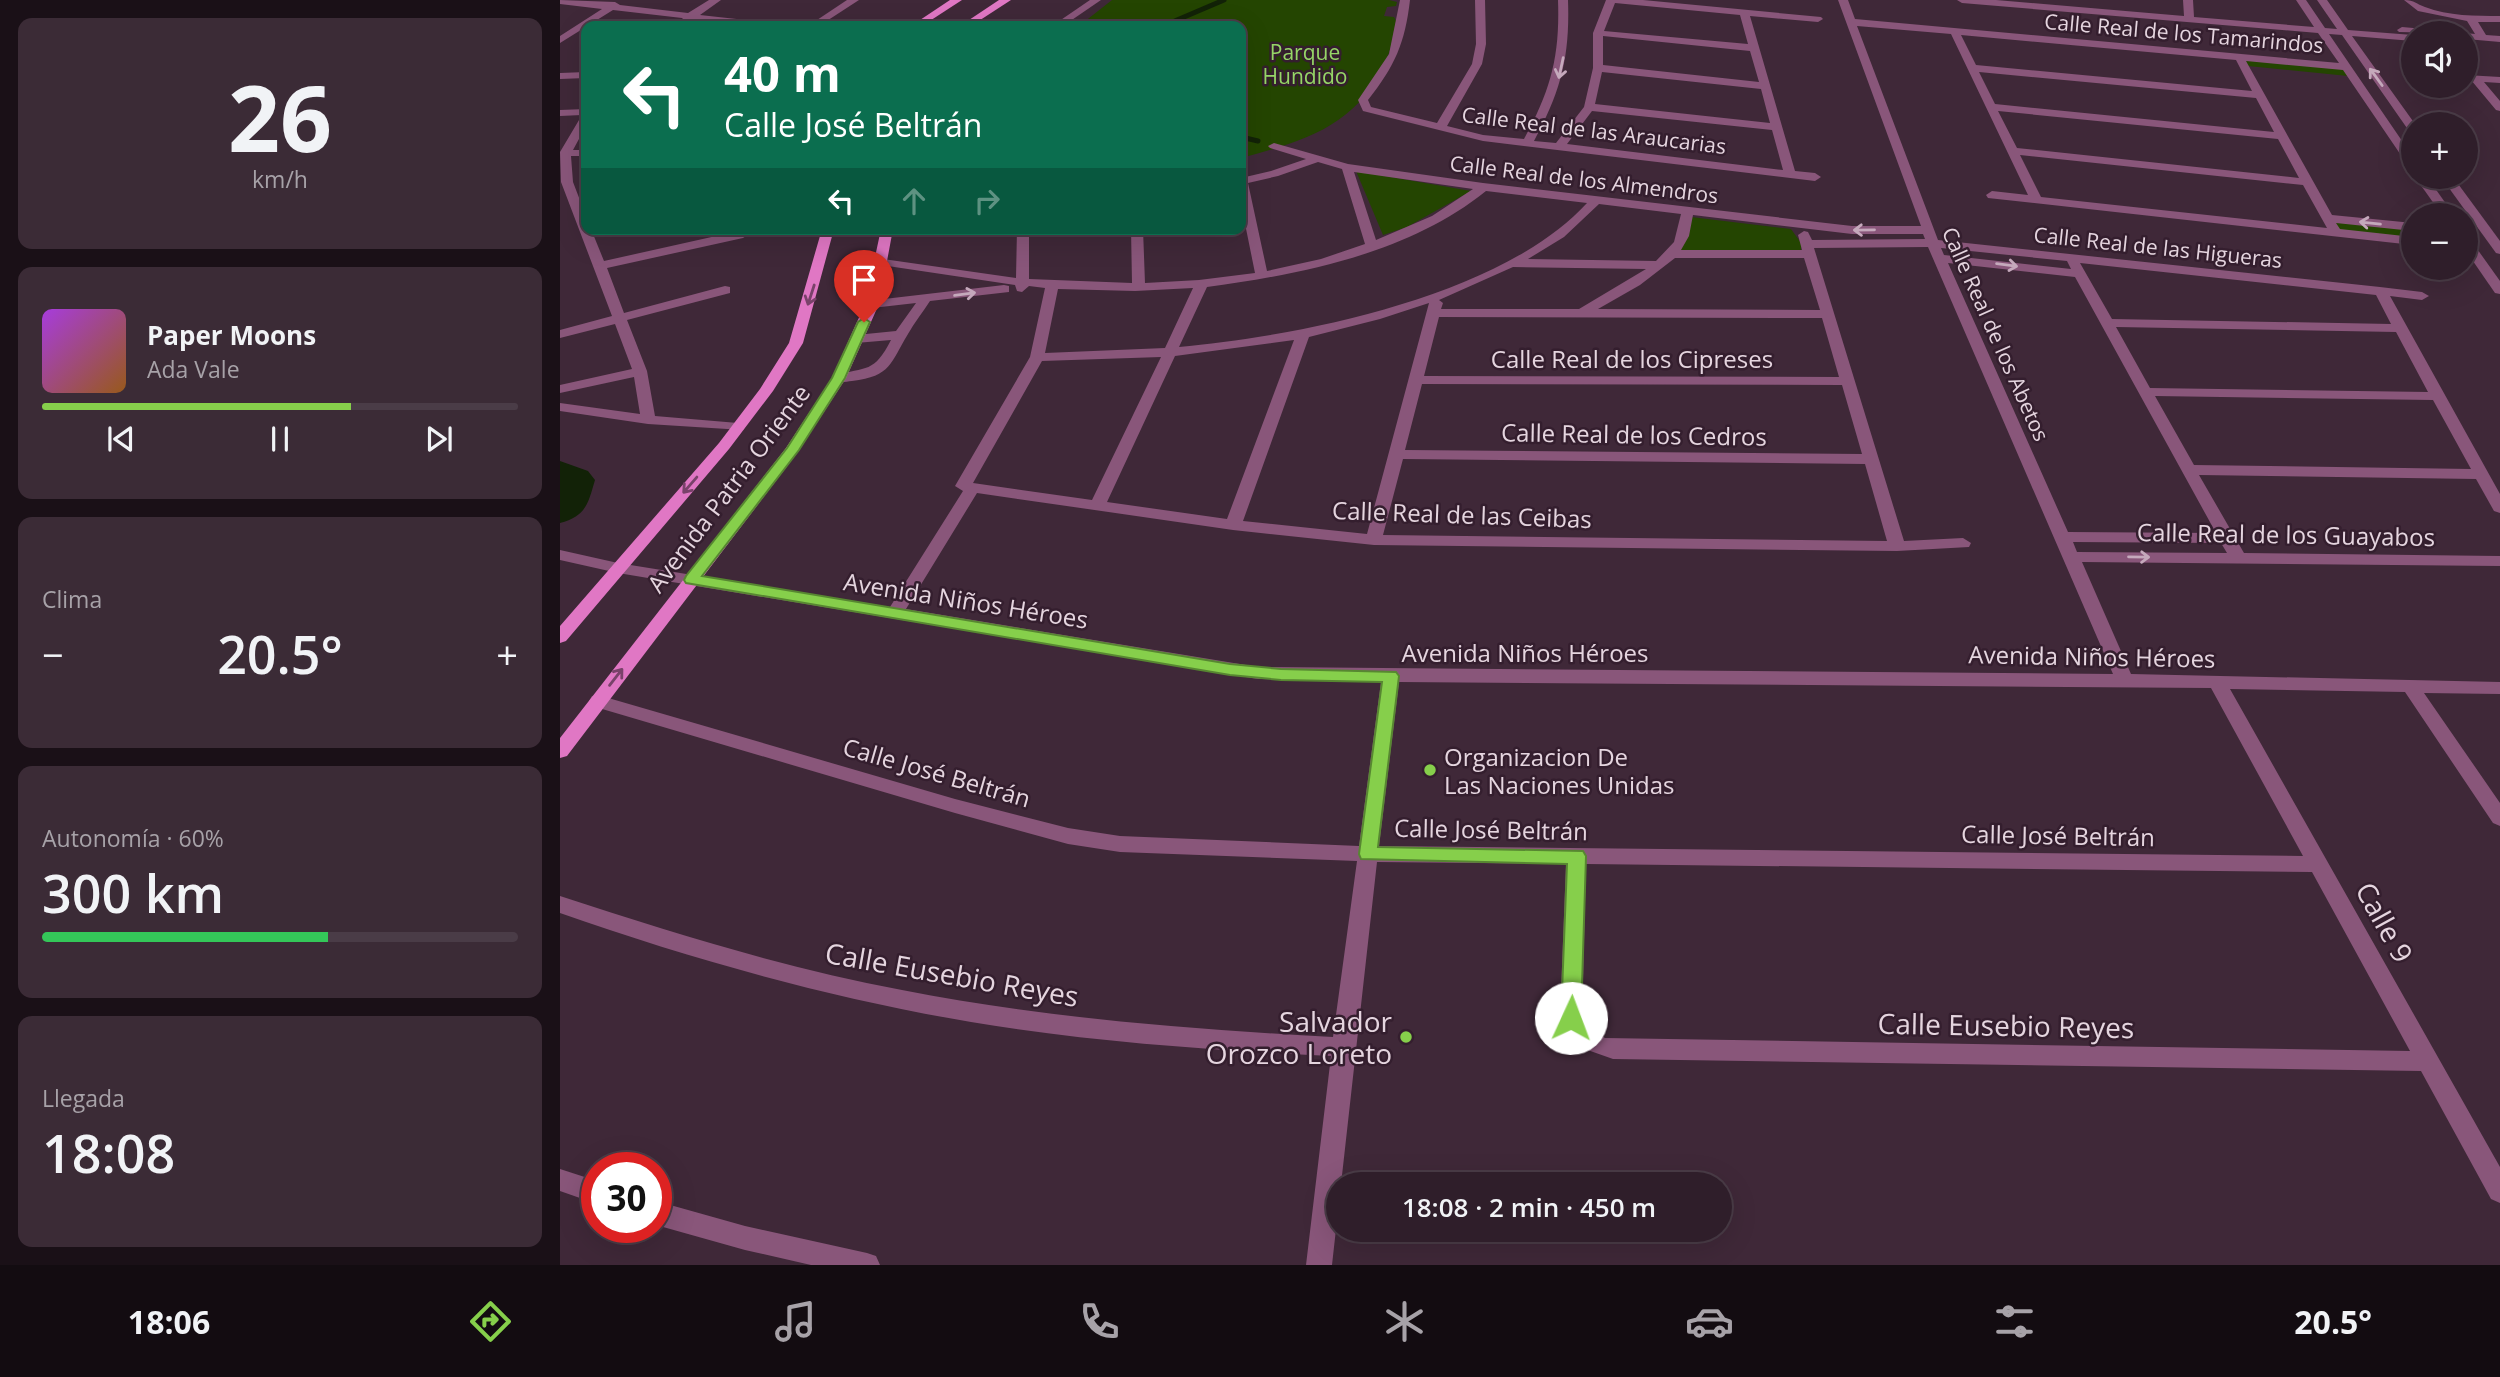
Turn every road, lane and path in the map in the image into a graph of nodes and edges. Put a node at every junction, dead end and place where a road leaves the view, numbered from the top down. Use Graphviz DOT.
graph roads {
  1 [pos="624,0"];
  2 [pos="716,0"];
  3 [pos="854,0"];
  4 [pos="957,0"];
  5 [pos="1006,0"];
  6 [pos="1096,0"];
  7 [pos="1405,0"];
  8 [pos="1480,0"];
  9 [pos="1563,0"];
  10 [pos="1611,0"];
  11 [pos="1843,0"];
  12 [pos="1962,0"];
  13 [pos="2042,0"];
  14 [pos="2188,0"];
  15 [pos="2301,0"];
  16 [pos="2322,0"];
  17 [pos="2409,0"];
  18 [pos="560,1"];
  19 [pos="2111,6"];
  20 [pos="612,7"];
  21 [pos="1744,12"];
  22 [pos="690,16"];
  23 [pos="2189,16"];
  24 [pos="1818,19"];
  25 [pos="2471,19"];
  26 [pos="2500,19"];
  27 [pos="590,21"];
  28 [pos="682,21"];
  29 [pos="729,21"];
  30 [pos="821,21"];
  31 [pos="924,21"];
  32 [pos="973,21"];
  33 [pos="1064,21"];
  34 [pos="1851,22"];
  35 [pos="581,27"];
  36 [pos="2318,27"];
  37 [pos="2341,29"];
  38 [pos="1954,31"];
  39 [pos="2401,32"];
  40 [pos="1598,33"];
  41 [pos="2401,36"];
  42 [pos="2478,37"];
  43 [pos="2482,37"];
  44 [pos="2500,39"];
  45 [pos="560,40"];
  46 [pos="2478,43"];
  47 [pos="2500,45"];
  48 [pos="1754,48"];
  49 [pos="2242,62"];
  50 [pos="2346,67"];
  51 [pos="1598,68"];
  52 [pos="1972,68"];
  53 [pos="581,75"];
  54 [pos="560,76"];
  55 [pos="2353,77"];
  56 [pos="2478,79"];
  57 [pos="2500,80"];
  58 [pos="1764,86"];
  59 [pos="2478,86"];
  60 [pos="2260,95"];
  61 [pos="1589,107"];
  62 [pos="1991,107"];
  63 [pos="2500,108"];
  64 [pos="581,112"];
  65 [pos="2401,112"];
  66 [pos="560,113"];
  67 [pos="2377,113"];
  68 [pos="2401,115"];
  69 [pos="581,126"];
  70 [pos="1774,127"];
  71 [pos="1440,128"];
  72 [pos="2283,136"];
  73 [pos="1527,144"];
  74 [pos="1274,146"];
  75 [pos="1559,147"];
  76 [pos="2401,148"];
  77 [pos="2012,151"];
  78 [pos="565,153"];
  79 [pos="581,153"];
  80 [pos="1316,159"];
  81 [pos="1348,167"];
  82 [pos="1790,174"];
  83 [pos="1815,177"];
  84 [pos="1246,180"];
  85 [pos="2307,182"];
  86 [pos="1483,187"];
  87 [pos="2456,189"];
  88 [pos="1992,195"];
  89 [pos="1246,200"];
  90 [pos="2036,200"];
  91 [pos="1595,201"];
  92 [pos="1688,211"];
  93 [pos="2328,218"];
  94 [pos="581,219"];
  95 [pos="1801,225"];
  96 [pos="2401,226"];
  97 [pos="2335,232"];
  98 [pos="587,235"];
  99 [pos="693,235"];
  100 [pos="739,235"];
  101 [pos="827,235"];
  102 [pos="886,235"];
  103 [pos="1023,235"];
  104 [pos="1137,235"];
  105 [pos="1930,236"];
  106 [pos="2478,238"];
  107 [pos="2401,240"];
  108 [pos="2495,244"];
  109 [pos="1373,246"];
  110 [pos="688,247"];
  111 [pos="1809,249"];
  112 [pos="1669,254"];
  113 [pos="2070,256"];
  114 [pos="1940,258"];
  115 [pos="2478,260"];
  116 [pos="881,261"];
  117 [pos="1511,263"];
  118 [pos="1657,265"];
  119 [pos="599,266"];
  120 [pos="2080,274"];
  121 [pos="1262,276"];
  122 [pos="1202,284"];
  123 [pos="1023,286"];
  124 [pos="1045,286"];
  125 [pos="1139,287"];
  126 [pos="725,290"];
  127 [pos="2500,290"];
  128 [pos="2379,291"];
  129 [pos="1438,296"];
  130 [pos="2422,296"];
  131 [pos="925,299"];
  132 [pos="872,304"];
  133 [pos="1434,313"];
  134 [pos="1581,314"];
  135 [pos="1828,314"];
  136 [pos="621,317"];
  137 [pos="2108,323"];
  138 [pos="2400,328"];
  139 [pos="560,334"];
  140 [pos="1303,334"];
  141 [pos="900,335"];
  142 [pos="856,340"];
  143 [pos="1170,353"];
  144 [pos="1037,357"];
  145 [pos="640,371"];
  146 [pos="839,378"];
  147 [pos="1416,380"];
  148 [pos="1848,381"];
  149 [pos="560,390"];
  150 [pos="2146,392"];
  151 [pos="2438,396"];
  152 [pos="560,407"];
  153 [pos="648,420"];
  154 [pos="738,427"];
  155 [pos="1396,454"];
  156 [pos="1871,459"];
  157 [pos="2190,470"];
  158 [pos="2481,474"];
  159 [pos="968,487"];
  160 [pos="1097,506"];
  161 [pos="2500,508"];
  162 [pos="1233,525"];
  163 [pos="2062,537"];
  164 [pos="2227,538"];
  165 [pos="1374,540"];
  166 [pos="1963,543"];
  167 [pos="1897,546"];
  168 [pos="568,556"];
  169 [pos="2071,556"];
  170 [pos="2238,558"];
  171 [pos="2500,561"];
  172 [pos="618,568"];
  173 [pos="692,580"];
  174 [pos="895,613"];
  175 [pos="560,637"];
  176 [pos="1391,676"];
  177 [pos="2125,680"];
  178 [pos="2217,682"];
  179 [pos="2410,686"];
  180 [pos="2500,688"];
  181 [pos="598,701"];
  182 [pos="560,751"];
  183 [pos="2500,818"];
  184 [pos="1368,854"];
  185 [pos="1576,856"];
  186 [pos="2318,864"];
  187 [pos="560,904"];
  188 [pos="1343,1047"];
  189 [pos="2428,1061"];
  190 [pos="560,1180"];
  191 [pos="581,1187"];
  192 [pos="2500,1191"];
  193 [pos="672,1217"];
  194 [pos="867,1265"];
  195 [pos="1319,1265"];
  1 -- 20 [label="street"];
  2 -- 22 [label="street"];
  3 -- 30 [label="street"];
  4 -- 31 [label="main road"];
  5 -- 32 [label="main road"];
  6 -- 33 [label="street"];
  7 -- 71 [label="street, Calle Real de las Araucarias"];
  8 -- 71 [label="street"];
  9 -- 73 [label="street, one-way"];
  10 -- 21 [label="street"];
  10 -- 40 [label="street"];
  11 -- 34 [label="street, Calle Real de los Abetos"];
  12 -- 19 [label="street"];
  13 -- 19 [label="street"];
  14 -- 23 [label="street"];
  15 -- 36 [label="street"];
  16 -- 37 [label="street"];
  17 -- 25 [label="street"];
  18 -- 20 [label="street"];
  19 -- 23 [label="street"];
  20 -- 22 [label="street"];
  20 -- 27 [label="street"];
  21 -- 24 [label="street"];
  21 -- 48 [label="street"];
  22 -- 28 [label="street"];
  22 -- 29 [label="street"];
  23 -- 36 [label="street"];
  25 -- 26 [label="street"];
  25 -- 43 [label="street"];
  34 -- 38 [label="street, Calle Real de los Tamarindos"];
  34 -- 105 [label="street, Calle Real de los Abetos"];
  35 -- 45 [label="street"];
  36 -- 37 [label="street"];
  36 -- 50 [label="street"];
  37 -- 39 [label="street"];
  37 -- 41 [label="street"];
  65 -- 37 [label="street, one-way"];
  38 -- 49 [label="street, Calle Real de los Tamarindos"];
  38 -- 52 [label="street"];
  40 -- 48 [label="street"];
  40 -- 51 [label="street"];
  42 -- 43 [label="street"];
  43 -- 44 [label="street"];
  46 -- 47 [label="street"];
  48 -- 58 [label="street"];
  49 -- 50 [label="street, Calle Real de los Tamarindos"];
  49 -- 55 [label="street, Calle Real de los Tamarindos"];
  49 -- 60 [label="street"];
  50 -- 55 [label="street"];
  51 -- 58 [label="street"];
  51 -- 61 [label="street"];
  52 -- 60 [label="street"];
  52 -- 62 [label="street"];
  53 -- 54 [label="street"];
  55 -- 67 [label="street"];
  56 -- 57 [label="street"];
  58 -- 70 [label="street"];
  59 -- 63 [label="street"];
  60 -- 72 [label="street"];
  61 -- 70 [label="street"];
  61 -- 75 [label="street"];
  62 -- 72 [label="street"];
  62 -- 77 [label="street"];
  64 -- 66 [label="street"];
  67 -- 68 [label="street"];
  67 -- 76 [label="street"];
  69 -- 78 [label="street"];
  70 -- 82 [label="street"];
  71 -- 73 [label="street, Calle Real de las Araucarias"];
  72 -- 85 [label="street"];
  73 -- 75 [label="street, Calle Real de las Araucarias"];
  74 -- 80 [label="street, Calle Real de los Almendros"];
  75 -- 82 [label="street, Calle Real de las Araucarias"];
  77 -- 85 [label="street"];
  77 -- 90 [label="street"];
  78 -- 79 [label="street"];
  78 -- 94 [label="street"];
  80 -- 81 [label="street, Calle Real de los Almendros"];
  80 -- 84 [label="street"];
  81 -- 86 [label="street, Calle Real de los Almendros"];
  81 -- 109 [label="street"];
  82 -- 83 [label="street, Calle Real de las Araucarias"];
  85 -- 93 [label="street"];
  86 -- 91 [label="street, Calle Real de los Almendros"];
  86 -- 109 [label="street"];
  87 -- 108 [label="street"];
  88 -- 90 [label="street"];
  89 -- 121 [label="street"];
  90 -- 97 [label="street"];
  91 -- 92 [label="street, Calle Real de los Almendros"];
  91 -- 117 [label="street"];
  92 -- 95 [label="street, Calle Real de los Almendros"];
  92 -- 112 [label="street"];
  96 -- 93 [label="street, one-way"];
  93 -- 97 [label="street"];
  105 -- 95 [label="street, Calle Real de los Almendros, one-way"];
  95 -- 111 [label="street"];
  97 -- 107 [label="street"];
  98 -- 119 [label="street"];
  99 -- 110 [label="street"];
  100 -- 110 [label="street"];
  101 -- 154 [label="main road, Avenida Patria Oriente, one-way"];
  102 -- 116 [label="main road, Avenida Patria Oriente"];
  103 -- 123 [label="street"];
  104 -- 125 [label="street"];
  105 -- 111 [label="street"];
  105 -- 113 [label="street, Calle Real de las Higueras"];
  105 -- 114 [label="street, Calle Real de los Abetos"];
  106 -- 108 [label="street"];
  109 -- 121 [label="street"];
  110 -- 119 [label="street"];
  111 -- 112 [label="street"];
  111 -- 135 [label="street"];
  112 -- 118 [label="street"];
  113 -- 120 [label="street"];
  113 -- 128 [label="street, Calle Real de las Higueras"];
  114 -- 120 [label="street, Calle Real de las Higueras, one-way"];
  114 -- 163 [label="street, Calle Real de los Abetos"];
  115 -- 127 [label="street"];
  116 -- 123 [label="street"];
  116 -- 132 [label="main road, Avenida Patria Oriente"];
  117 -- 118 [label="street"];
  117 -- 129 [label="street"];
  118 -- 134 [label="street"];
  119 -- 136 [label="street"];
  120 -- 137 [label="street"];
  121 -- 122 [label="street"];
  122 -- 125 [label="street"];
  122 -- 143 [label="street"];
  123 -- 124 [label="street"];
  131 -- 123 [label="street, one-way"];
  124 -- 125 [label="street"];
  124 -- 144 [label="street"];
  126 -- 136 [label="street"];
  128 -- 130 [label="street, Calle Real de las Higueras"];
  128 -- 138 [label="street"];
  129 -- 133 [label="street"];
  129 -- 140 [label="street"];
  131 -- 132 [label="street"];
  131 -- 141 [label="street"];
  132 -- 142 [label="main road, Avenida Patria Oriente"];
  133 -- 134 [label="street"];
  133 -- 147 [label="street"];
  134 -- 135 [label="street"];
  135 -- 148 [label="street"];
  136 -- 139 [label="street"];
  136 -- 145 [label="street"];
  137 -- 138 [label="street"];
  137 -- 150 [label="street"];
  138 -- 151 [label="street"];
  140 -- 143 [label="street"];
  140 -- 162 [label="street"];
  141 -- 142 [label="street"];
  141 -- 146 [label="street"];
  142 -- 146 [label="main road, Avenida Patria Oriente"];
  143 -- 144 [label="street"];
  143 -- 160 [label="street"];
  144 -- 159 [label="street"];
  145 -- 149 [label="street"];
  145 -- 153 [label="street"];
  146 -- 173 [label="main road, Avenida Patria Oriente"];
  147 -- 148 [label="street, Calle Real de los Cipreses"];
  147 -- 155 [label="street"];
  148 -- 156 [label="street"];
  150 -- 151 [label="street"];
  150 -- 157 [label="street"];
  151 -- 158 [label="street"];
  152 -- 153 [label="street"];
  153 -- 154 [label="street"];
  154 -- 172 [label="main road, Avenida Patria Oriente, one-way"];
  155 -- 156 [label="street, Calle Real de los Cedros"];
  155 -- 165 [label="street"];
  156 -- 167 [label="street"];
  157 -- 158 [label="street"];
  157 -- 164 [label="street"];
  158 -- 161 [label="street"];
  159 -- 160 [label="street, Calle Real de las Ceibas"];
  159 -- 174 [label="street"];
  160 -- 162 [label="street, Calle Real de las Ceibas"];
  162 -- 165 [label="street, Calle Real de las Ceibas"];
  163 -- 164 [label="street, Calle Real de los Guayabos"];
  163 -- 169 [label="street, Calle Real de los Abetos"];
  164 -- 170 [label="street"];
  165 -- 167 [label="street, Calle Real de las Ceibas"];
  166 -- 167 [label="street, Calle Real de las Ceibas"];
  168 -- 172 [label="street, Avenida Niños Héroes"];
  169 -- 170 [label="street, Calle Real de los Guayabos, one-way"];
  169 -- 177 [label="street, Calle Real de los Abetos"];
  170 -- 171 [label="street, Calle Real de los Guayabos"];
  172 -- 173 [label="street, Avenida Niños Héroes"];
  172 -- 175 [label="main road, Avenida Patria Oriente"];
  173 -- 174 [label="street, Avenida Niños Héroes"];
  181 -- 173 [label="main road, Avenida Patria Oriente, one-way"];
  174 -- 176 [label="street, Avenida Niños Héroes"];
  176 -- 177 [label="street, Avenida Niños Héroes"];
  176 -- 184 [label="street"];
  177 -- 178 [label="street, Avenida Niños Héroes"];
  178 -- 179 [label="street, Avenida Niños Héroes"];
  178 -- 186 [label="street, Calle 9"];
  179 -- 180 [label="street, Avenida Niños Héroes"];
  179 -- 183 [label="street"];
  181 -- 182 [label="main road, Avenida Patria Oriente"];
  181 -- 184 [label="street, Calle José Beltrán"];
  184 -- 185 [label="street, Calle José Beltrán"];
  184 -- 188 [label="street"];
  185 -- 186 [label="street, Calle José Beltrán"];
  185 -- 189 [label="street, Calle Eusebio Reyes"];
  186 -- 189 [label="street, Calle 9"];
  187 -- 188 [label="street, Calle Eusebio Reyes"];
  188 -- 195 [label="street"];
  189 -- 192 [label="street, Calle 9"];
  190 -- 191 [label="street"];
  193 -- 194 [label="street"];
}
